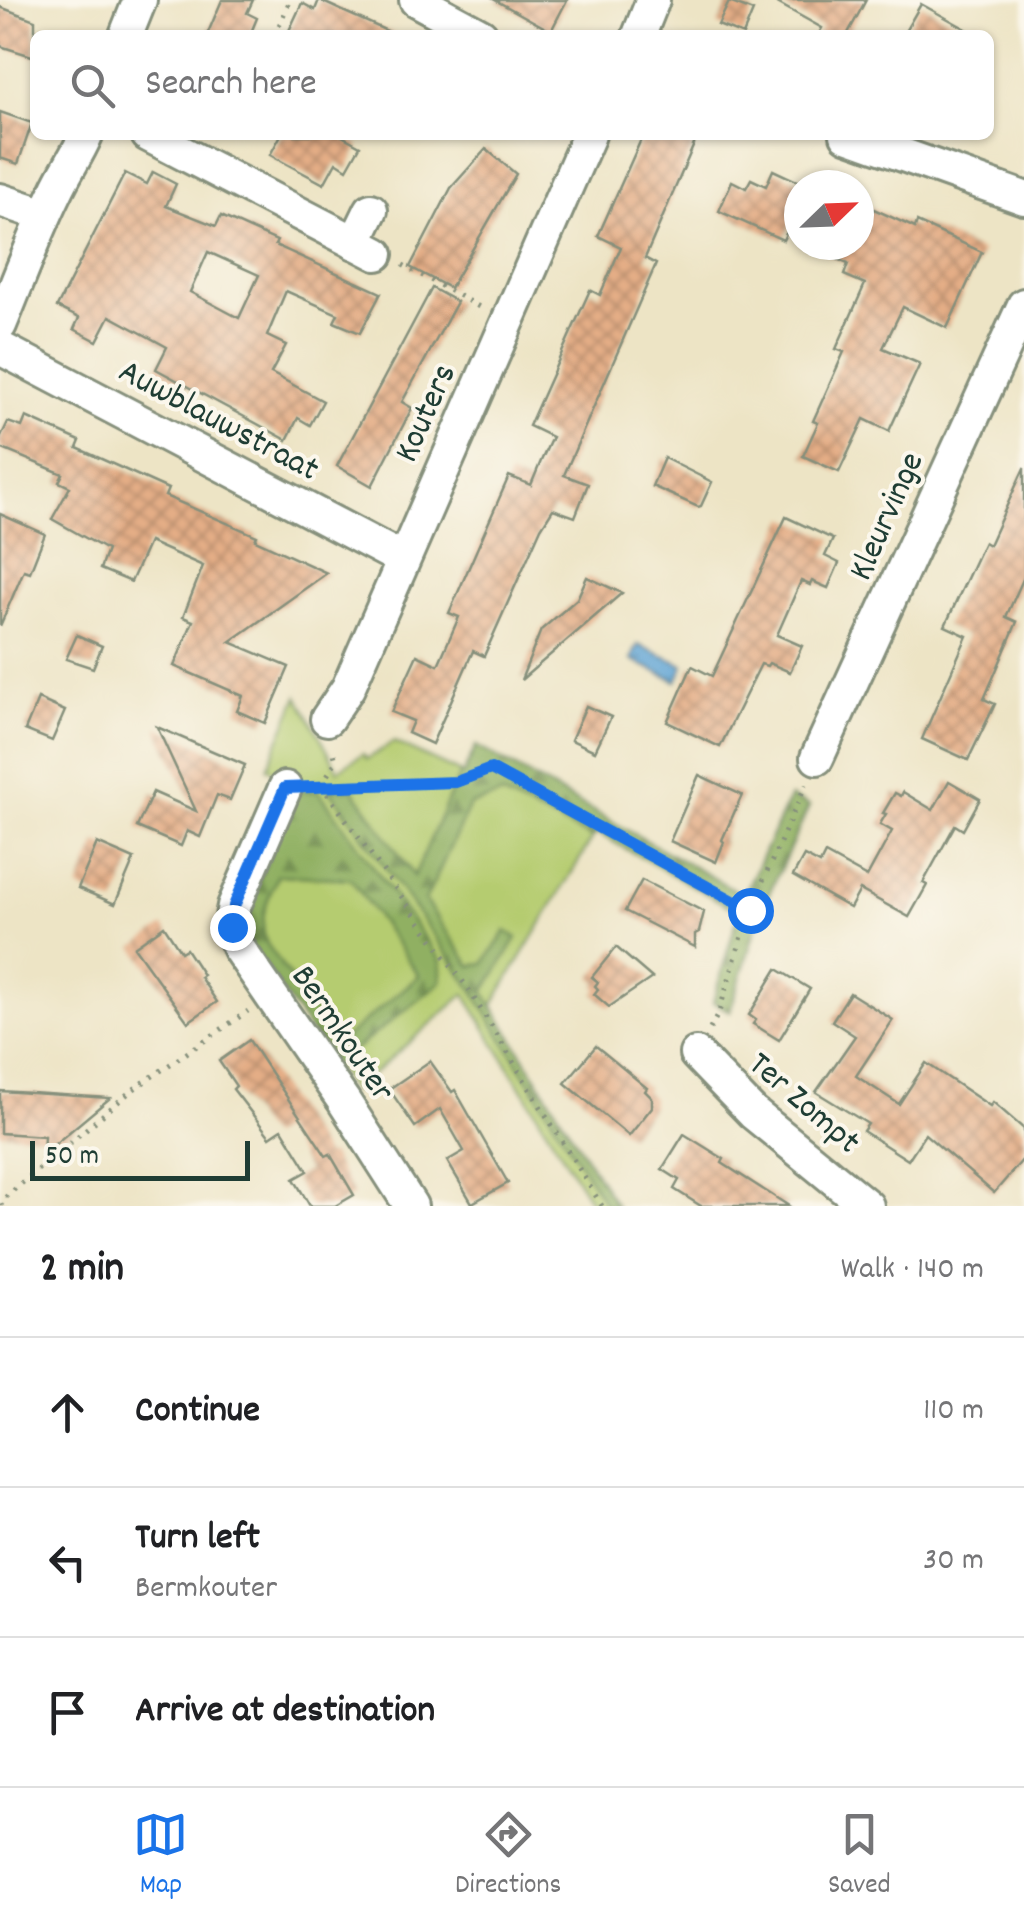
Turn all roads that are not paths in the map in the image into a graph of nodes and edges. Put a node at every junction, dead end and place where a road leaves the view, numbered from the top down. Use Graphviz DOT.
graph roads {
  1 [pos="416,0"];
  2 [pos="653,0"];
  3 [pos="137,1"];
  4 [pos="128,30"];
  5 [pos="473,30"];
  6 [pos="641,30"];
  7 [pos="84,140"];
  8 [pos="158,140"];
  9 [pos="587,140"];
  10 [pos="861,140"];
  11 [pos="1024,198"];
  12 [pos="0,200"];
  13 [pos="372,210"];
  14 [pos="46,215"];
  15 [pos="1024,305"];
  16 [pos="0,325"];
  17 [pos="0,348"];
  18 [pos="402,559"];
  19 [pos="327,719"];
  20 [pos="818,758"];
  21 [pos="285,788"];
  22 [pos="696,1054"];
  23 [pos="412,1206"];
  24 [pos="866,1206"];
  1 -- 5 [label="street"];
  2 -- 6 [label="street"];
  3 -- 4 [label="street"];
  7 -- 14 [label="street"];
  8 -- 13 [label="street"];
  9 -- 18 [label="street, Kouters"];
  10 -- 11 [label="street"];
  12 -- 14 [label="street"];
  14 -- 16 [label="street"];
  15 -- 20 [label="street, Kleurvinge"];
  17 -- 18 [label="street, Auwblauwstraat"];
  18 -- 19 [label="street, Kouters"];
  21 -- 23 [label="street, Bermkouter"];
  22 -- 24 [label="street, Ter Zompt"];
}
